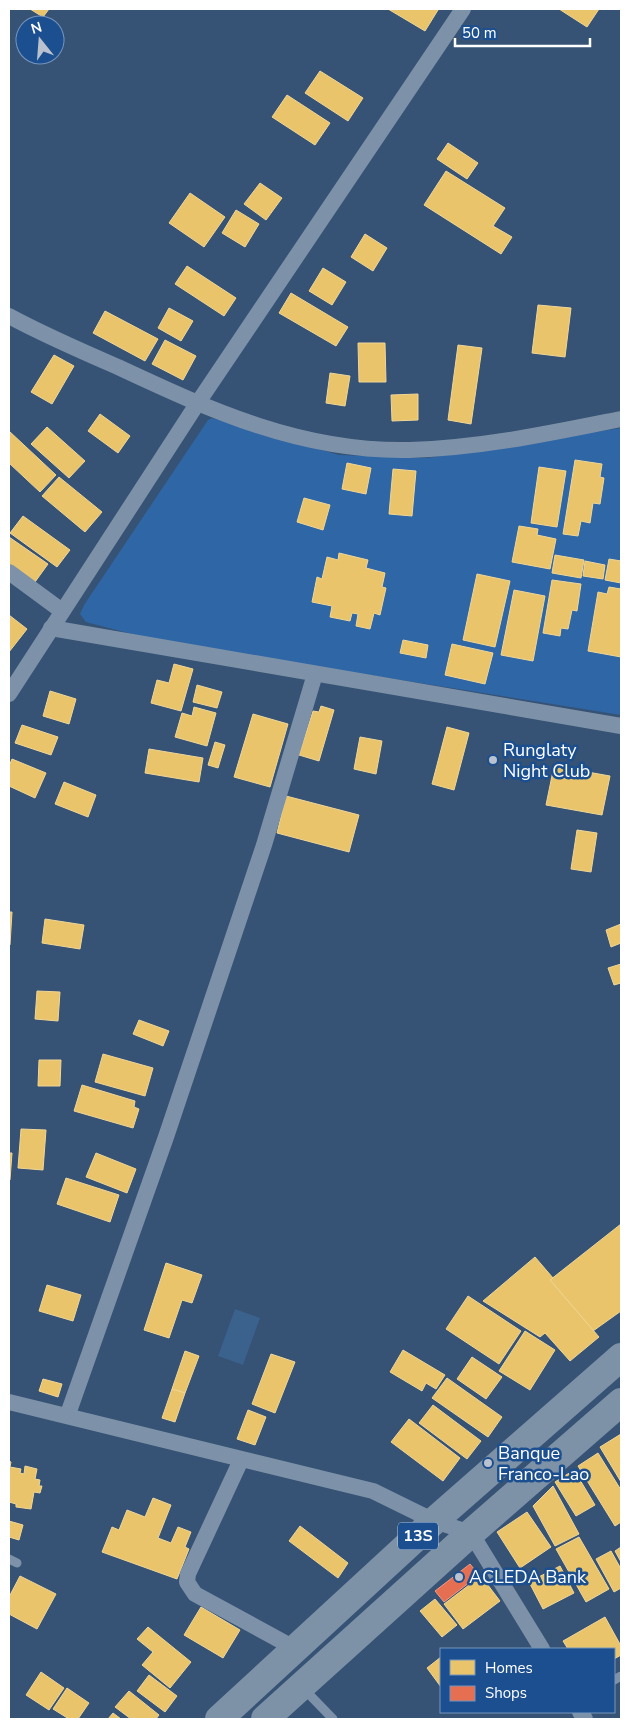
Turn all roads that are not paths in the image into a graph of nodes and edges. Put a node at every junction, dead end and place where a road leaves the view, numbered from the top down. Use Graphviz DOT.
graph roads {
  1 [pos="462,9"];
  2 [pos="9,316"];
  3 [pos="196,404"];
  4 [pos="621,418"];
  5 [pos="9,572"];
  6 [pos="62,611"];
  7 [pos="51,628"];
  8 [pos="315,674"];
  9 [pos="9,694"];
  10 [pos="621,726"];
  11 [pos="621,1358"];
  12 [pos="9,1402"];
  13 [pos="621,1402"];
  14 [pos="68,1414"];
  15 [pos="241,1460"];
  16 [pos="434,1521"];
  17 [pos="471,1533"];
  18 [pos="541,1648"];
  19 [pos="296,1649"];
  20 [pos="301,1686"];
  21 [pos="219,1719"];
  22 [pos="265,1719"];
  23 [pos="333,1719"];
  1 -- 3 [label="street"];
  2 -- 3 [label="street"];
  3 -- 4 [label="street"];
  3 -- 6 [label="street"];
  5 -- 6 [label="street"];
  6 -- 7 [label="street"];
  7 -- 8 [label="street"];
  7 -- 9 [label="street"];
  8 -- 10 [label="street"];
  8 -- 14 [label="street"];
  11 -- 16 [label="highway, 13S"];
  12 -- 14 [label="street"];
  13 -- 17 [label="highway, 13S"];
  14 -- 15 [label="street"];
  15 -- 16 [label="street"];
  15 -- 19 [label="street"];
  16 -- 17 [label="street"];
  16 -- 19 [label="highway, 13S"];
  17 -- 18 [label="street"];
  17 -- 20 [label="highway, 13S"];
  19 -- 21 [label="highway, 13S"];
  20 -- 22 [label="highway, 13S"];
  20 -- 23 [label="lane"];
}
